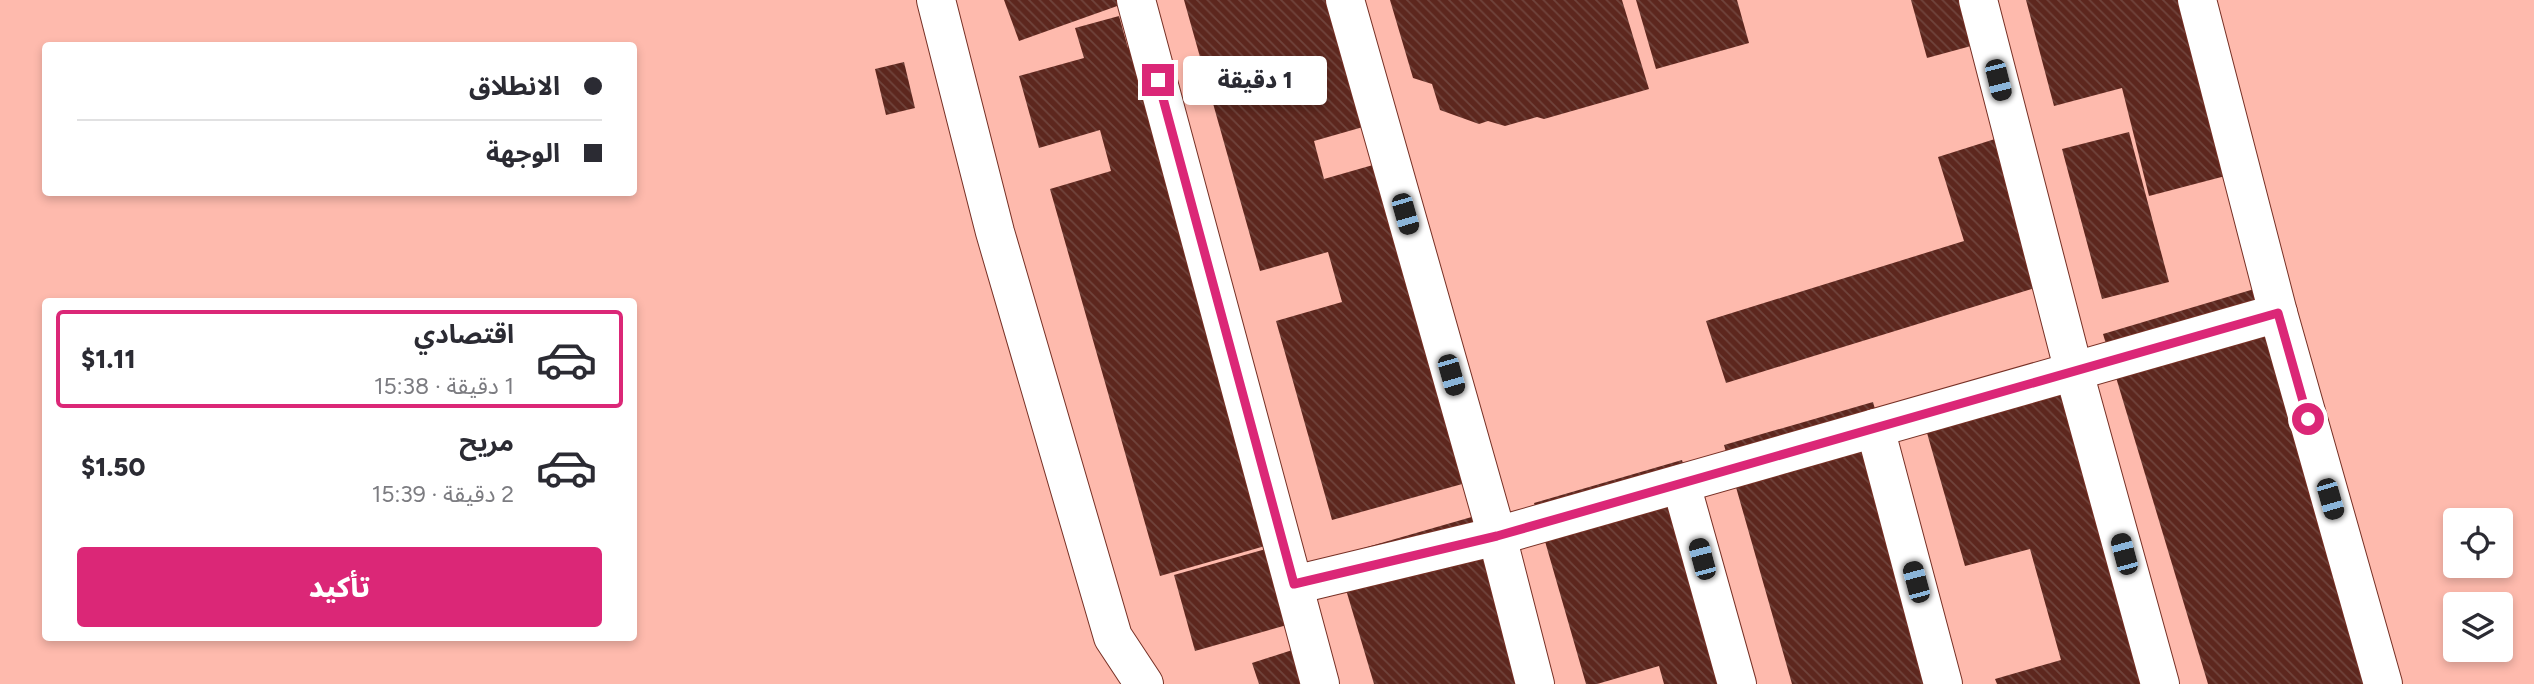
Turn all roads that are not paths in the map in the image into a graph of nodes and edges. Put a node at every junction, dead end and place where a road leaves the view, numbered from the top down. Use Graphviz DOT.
graph roads {
  1 [pos="936,0"];
  2 [pos="1136,0"];
  3 [pos="1345,0"];
  4 [pos="1978,0"];
  5 [pos="2197,0"];
  6 [pos="2278,313"];
  7 [pos="2074,372"];
  8 [pos="1875,428"];
  9 [pos="1681,484"];
  10 [pos="1497,536"];
  11 [pos="1294,584"];
  12 [pos="1144,684"];
  13 [pos="1320,684"];
  14 [pos="1535,684"];
  15 [pos="1737,684"];
  16 [pos="1943,684"];
  17 [pos="2160,684"];
  18 [pos="2383,684"];
  1 -- 12 [label="street"];
  2 -- 11 [label="street"];
  3 -- 10 [label="street"];
  4 -- 7 [label="street"];
  5 -- 6 [label="street"];
  6 -- 7 [label="street"];
  6 -- 18 [label="street"];
  7 -- 8 [label="street"];
  7 -- 17 [label="street"];
  8 -- 9 [label="street"];
  8 -- 16 [label="street"];
  9 -- 10 [label="street"];
  9 -- 15 [label="street"];
  10 -- 11 [label="street"];
  10 -- 14 [label="street"];
  11 -- 13 [label="street"];
}
